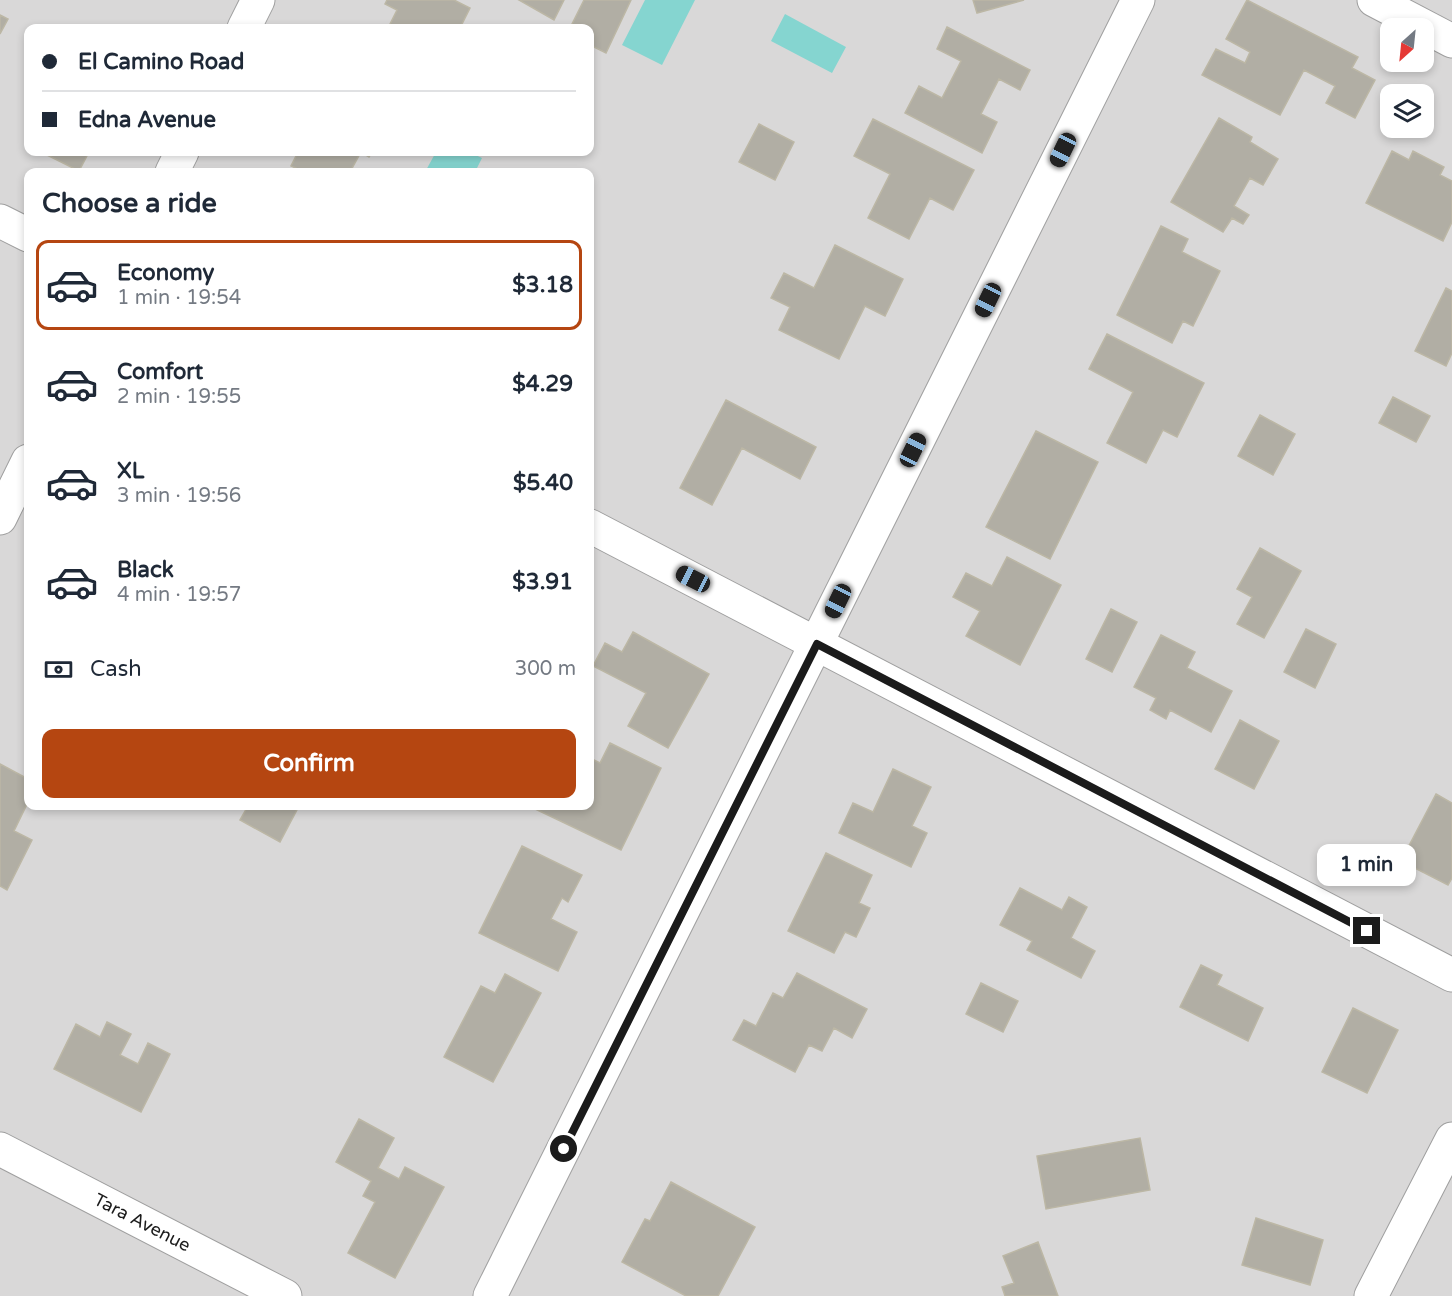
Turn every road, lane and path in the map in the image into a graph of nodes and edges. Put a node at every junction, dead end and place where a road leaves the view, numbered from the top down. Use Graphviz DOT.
graph roads {
  1 [pos="258,0"];
  2 [pos="1138,0"];
  3 [pos="1374,0"];
  4 [pos="246,24"];
  5 [pos="1452,41"];
  6 [pos="0,221"];
  7 [pos="24,234"];
  8 [pos="24,468"];
  9 [pos="0,518"];
  10 [pos="594,527"];
  11 [pos="817,644"];
  12 [pos="1452,975"];
  13 [pos="1452,1139"];
  14 [pos="0,1149"];
  15 [pos="285,1296"];
  16 [pos="490,1296"];
  17 [pos="1371,1296"];
  1 -- 4 [label="street"];
  2 -- 11 [label="street"];
  3 -- 5 [label="street"];
  6 -- 7 [label="street"];
  8 -- 9 [label="street"];
  10 -- 11 [label="street"];
  11 -- 12 [label="street"];
  11 -- 16 [label="street"];
  13 -- 17 [label="street"];
  14 -- 15 [label="street, Tara Avenue"];
}
